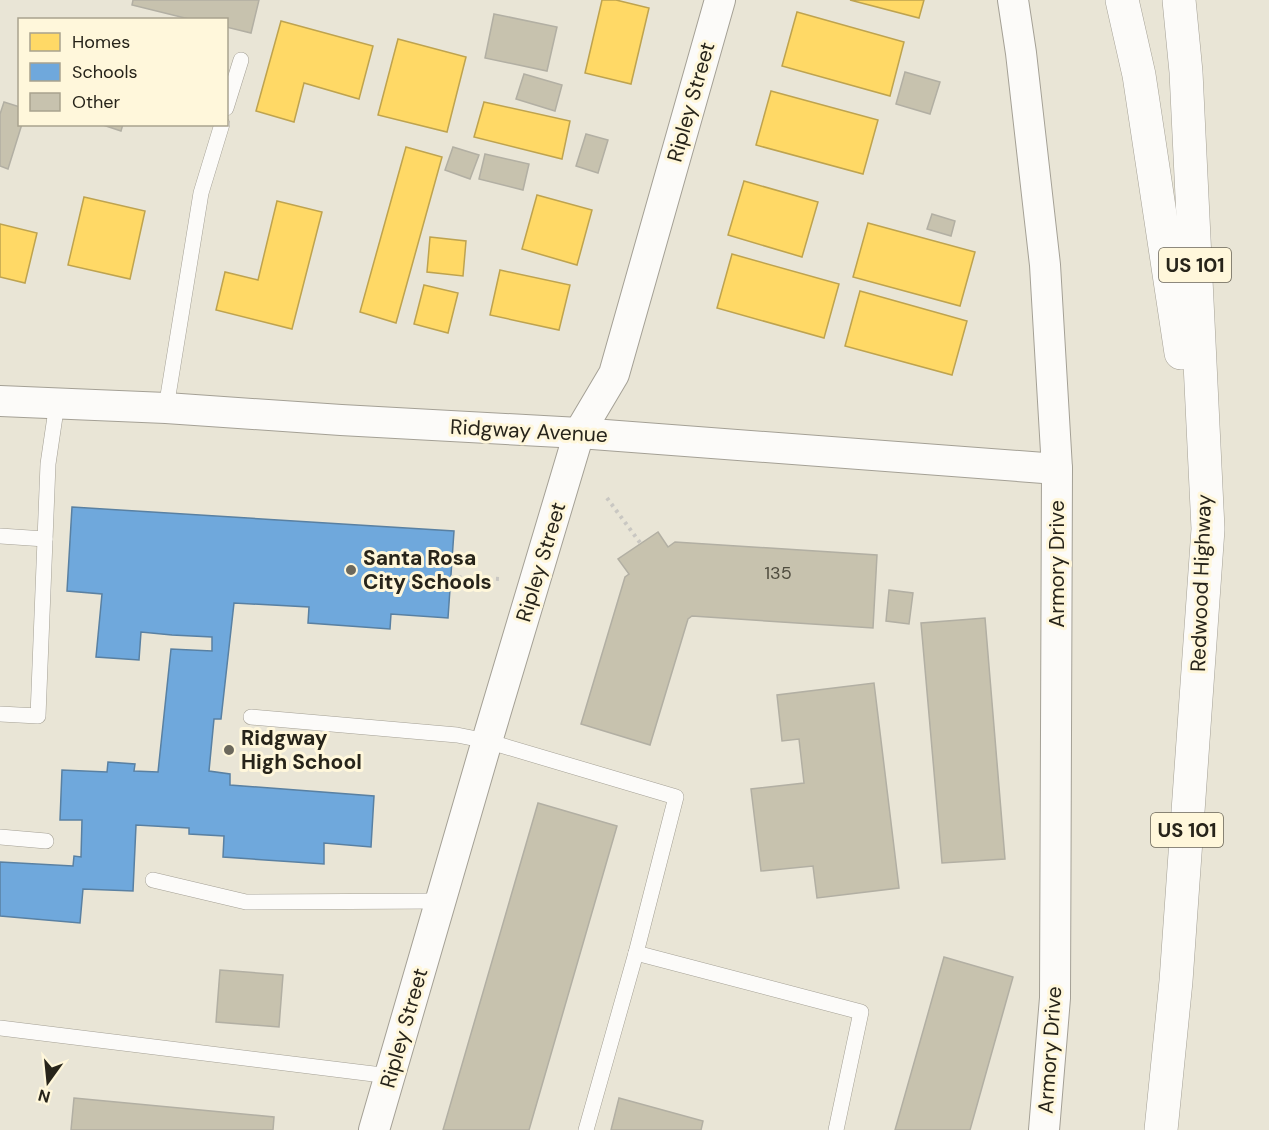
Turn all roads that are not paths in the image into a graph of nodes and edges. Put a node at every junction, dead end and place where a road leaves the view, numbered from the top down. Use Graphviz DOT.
graph roads {
  1 [pos="720,0"];
  2 [pos="1013,0"];
  3 [pos="1122,0"];
  4 [pos="1179,0"];
  5 [pos="241,60"];
  6 [pos="228,102"];
  7 [pos="221,126"];
  8 [pos="0,401"];
  9 [pos="57,403"];
  10 [pos="166,408"];
  11 [pos="579,434"];
  12 [pos="1057,469"];
  13 [pos="1208,529"];
  14 [pos="0,536"];
  15 [pos="45,539"];
  16 [pos="0,714"];
  17 [pos="251,717"];
  18 [pos="487,741"];
  19 [pos="0,837"];
  20 [pos="46,841"];
  21 [pos="153,880"];
  22 [pos="440,901"];
  23 [pos="636,953"];
  24 [pos="0,1028"];
  25 [pos="390,1076"];
  26 [pos="374,1130"];
  27 [pos="586,1130"];
  28 [pos="836,1130"];
  29 [pos="1044,1130"];
  30 [pos="1161,1130"];
  1 -- 11 [label="street, Ripley Street"];
  2 -- 12 [label="street, Armory Drive"];
  3 -- 13 [label="highway"];
  4 -- 13 [label="highway, Redwood Highway / US 101"];
  5 -- 6 [label="lane"];
  7 -- 10 [label="lane"];
  8 -- 9 [label="street, Ridgway Avenue"];
  9 -- 10 [label="street, Ridgway Avenue"];
  9 -- 15 [label="lane"];
  10 -- 11 [label="street, Ridgway Avenue"];
  11 -- 12 [label="street, Ridgway Avenue"];
  11 -- 18 [label="street, Ripley Street"];
  12 -- 29 [label="street, Armory Drive"];
  13 -- 30 [label="highway, Redwood Highway / US 101"];
  14 -- 15 [label="lane"];
  15 -- 16 [label="lane"];
  17 -- 18 [label="lane"];
  18 -- 22 [label="street, Ripley Street"];
  18 -- 23 [label="lane"];
  19 -- 20 [label="lane"];
  21 -- 22 [label="lane"];
  22 -- 25 [label="street, Ripley Street"];
  23 -- 27 [label="lane"];
  23 -- 28 [label="lane"];
  24 -- 25 [label="lane"];
  25 -- 26 [label="street, Ripley Street"];
}
